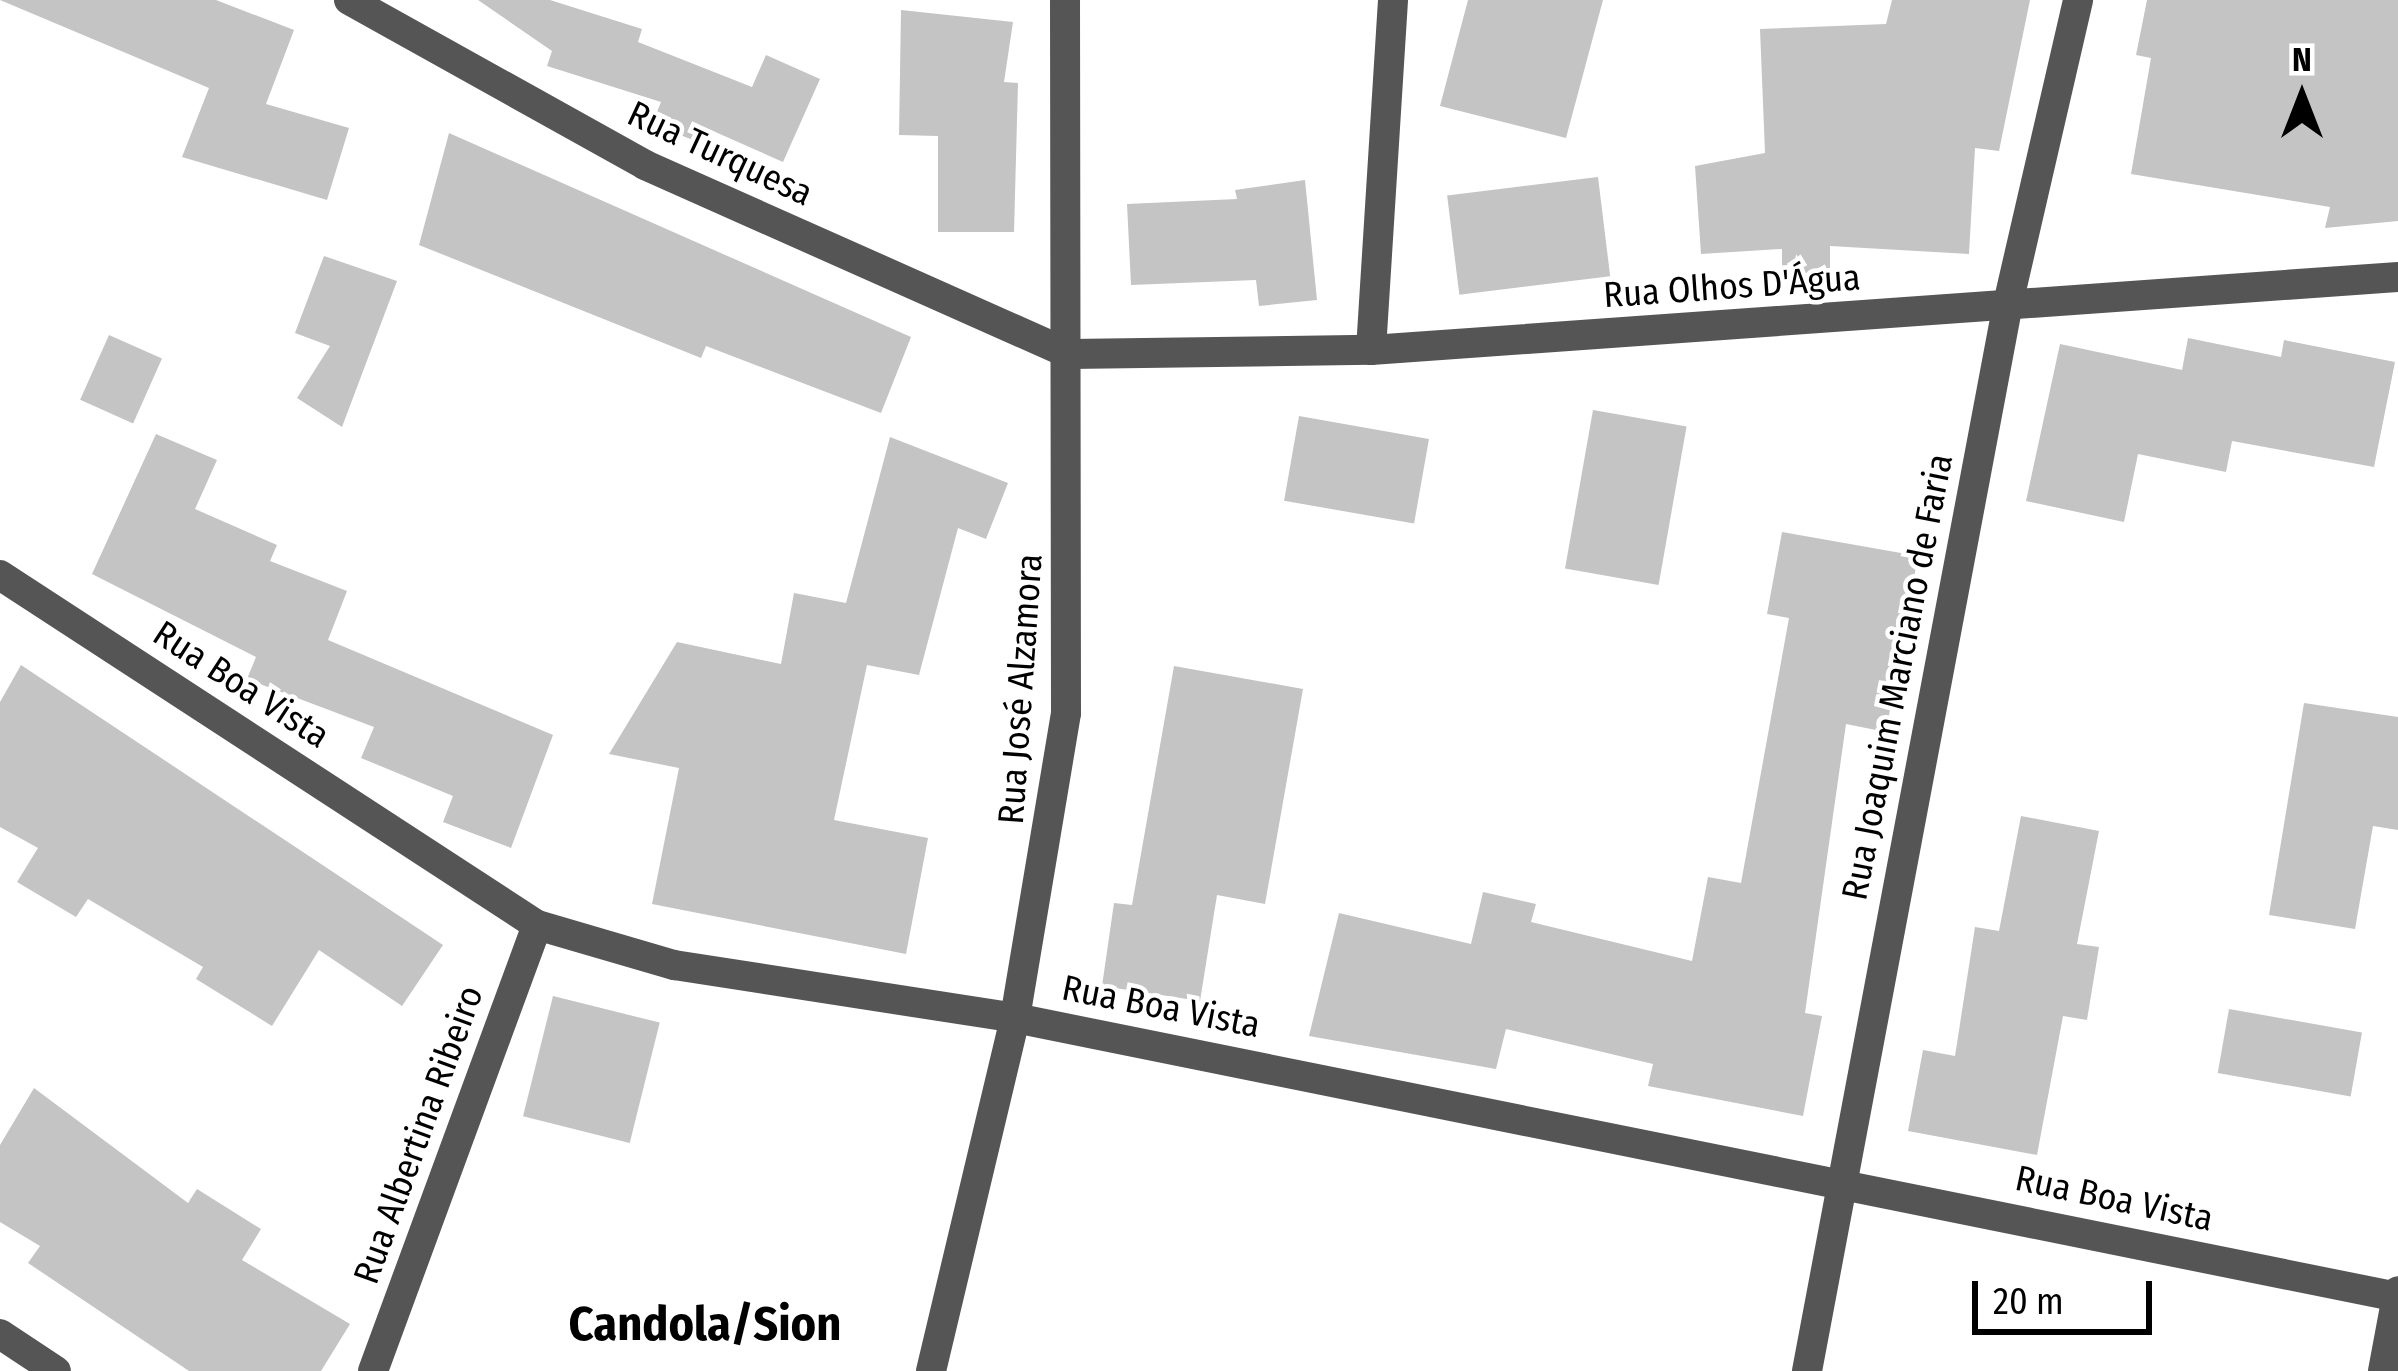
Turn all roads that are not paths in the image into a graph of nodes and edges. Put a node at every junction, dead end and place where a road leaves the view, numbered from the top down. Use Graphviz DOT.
graph roads {
  1 [pos="350,0"];
  2 [pos="1065,0"];
  3 [pos="1393,0"];
  4 [pos="2078,0"];
  5 [pos="2398,277"];
  6 [pos="2007,308"];
  7 [pos="1371,350"];
  8 [pos="1070,354"];
  9 [pos="0,575"];
  10 [pos="537,926"];
  11 [pos="1015,1018"];
  12 [pos="1842,1183"];
  13 [pos="2398,1295"];
  14 [pos="0,1334"];
  15 [pos="56,1371"];
  16 [pos="373,1371"];
  17 [pos="931,1371"];
  18 [pos="1807,1371"];
  19 [pos="2383,1371"];
  1 -- 8 [label="street, Rua Turquesa"];
  2 -- 8 [label="street, Rua José Alzamora"];
  3 -- 7 [label="street"];
  4 -- 6 [label="street, Rua Joaquim Marciano de Faria"];
  5 -- 6 [label="street, Rua Olhos D'Água"];
  6 -- 7 [label="street, Rua Olhos D'Água"];
  6 -- 12 [label="street, Rua Joaquim Marciano de Faria"];
  7 -- 8 [label="street, Rua Olhos D'Água"];
  8 -- 11 [label="street, Rua José Alzamora"];
  9 -- 10 [label="street, Rua Boa Vista"];
  10 -- 11 [label="street, Rua Boa Vista"];
  10 -- 16 [label="street, Rua Albertina Ribeiro"];
  11 -- 12 [label="street, Rua Boa Vista"];
  11 -- 17 [label="street, Rua José Alzamora"];
  12 -- 13 [label="street, Rua Boa Vista"];
  12 -- 18 [label="street, Rua Joaquim Marciano de Faria"];
  13 -- 19 [label="street"];
  14 -- 15 [label="street"];
}
